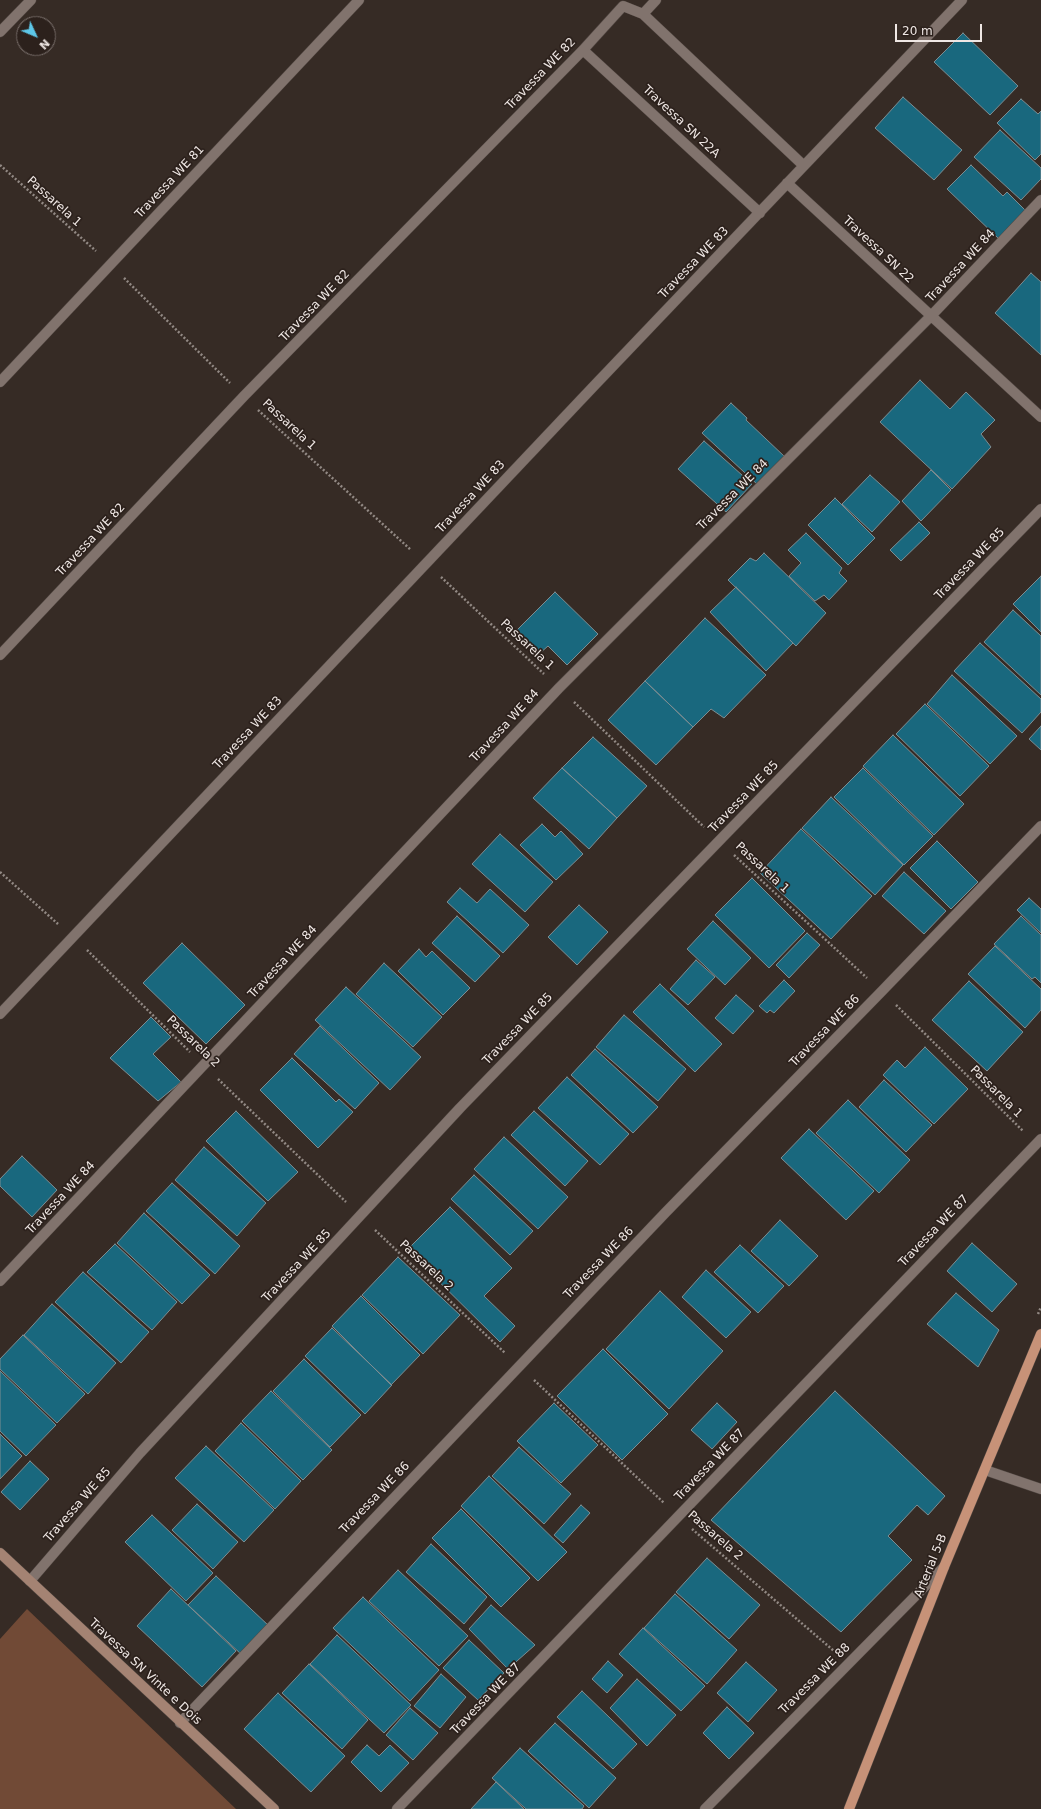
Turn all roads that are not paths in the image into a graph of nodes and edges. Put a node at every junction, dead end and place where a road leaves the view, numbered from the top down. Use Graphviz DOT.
graph roads {
  1 [pos="31,0"];
  2 [pos="359,0"];
  3 [pos="656,0"];
  4 [pos="962,0"];
  5 [pos="620,3"];
  6 [pos="643,14"];
  7 [pos="0,32"];
  8 [pos="583,50"];
  9 [pos="803,165"];
  10 [pos="787,183"];
  11 [pos="1041,200"];
  12 [pos="760,213"];
  13 [pos="931,316"];
  14 [pos="0,382"];
  15 [pos="1041,417"];
  16 [pos="1041,509"];
  17 [pos="0,655"];
  18 [pos="1041,826"];
  19 [pos="0,1014"];
  20 [pos="1038,1141"];
  21 [pos="0,1281"];
  22 [pos="1041,1334"];
  23 [pos="985,1470"];
  24 [pos="1041,1489"];
  25 [pos="0,1553"];
  26 [pos="944,1567"];
  27 [pos="30,1581"];
  28 [pos="180,1723"];
  29 [pos="274,1809"];
  30 [pos="397,1809"];
  31 [pos="705,1809"];
  32 [pos="849,1809"];
  1 -- 7 [label="street"];
  2 -- 14 [label="street, Travessa WE 81"];
  3 -- 6 [label="street"];
  4 -- 9 [label="street, Travessa WE 83"];
  5 -- 6 [label="street, Travessa WE 82"];
  5 -- 8 [label="street, Travessa WE 82"];
  6 -- 9 [label="street"];
  8 -- 12 [label="street, Travessa SN 22A"];
  8 -- 17 [label="street, Travessa WE 82"];
  9 -- 10 [label="street, Travessa WE 83"];
  10 -- 12 [label="street, Travessa WE 83"];
  10 -- 13 [label="street, Travessa SN 22"];
  11 -- 13 [label="street, Travessa WE 84"];
  12 -- 19 [label="street, Travessa WE 83"];
  13 -- 15 [label="street, Travessa SN 22"];
  13 -- 21 [label="street, Travessa WE 84"];
  16 -- 27 [label="street, Travessa WE 85"];
  18 -- 28 [label="street, Travessa WE 86"];
  20 -- 30 [label="street, Travessa WE 87"];
  22 -- 23 [label="main road, Arterial 5-B"];
  23 -- 24 [label="street"];
  23 -- 26 [label="main road, Arterial 5-B"];
  25 -- 27 [label="street, Travessa SN Vinte e Dois"];
  26 -- 31 [label="street, Travessa WE 88"];
  26 -- 32 [label="main road, Arterial 5-B"];
  27 -- 28 [label="street, Travessa SN Vinte e Dois"];
  28 -- 29 [label="street, Travessa SN Vinte e Dois"];
}
